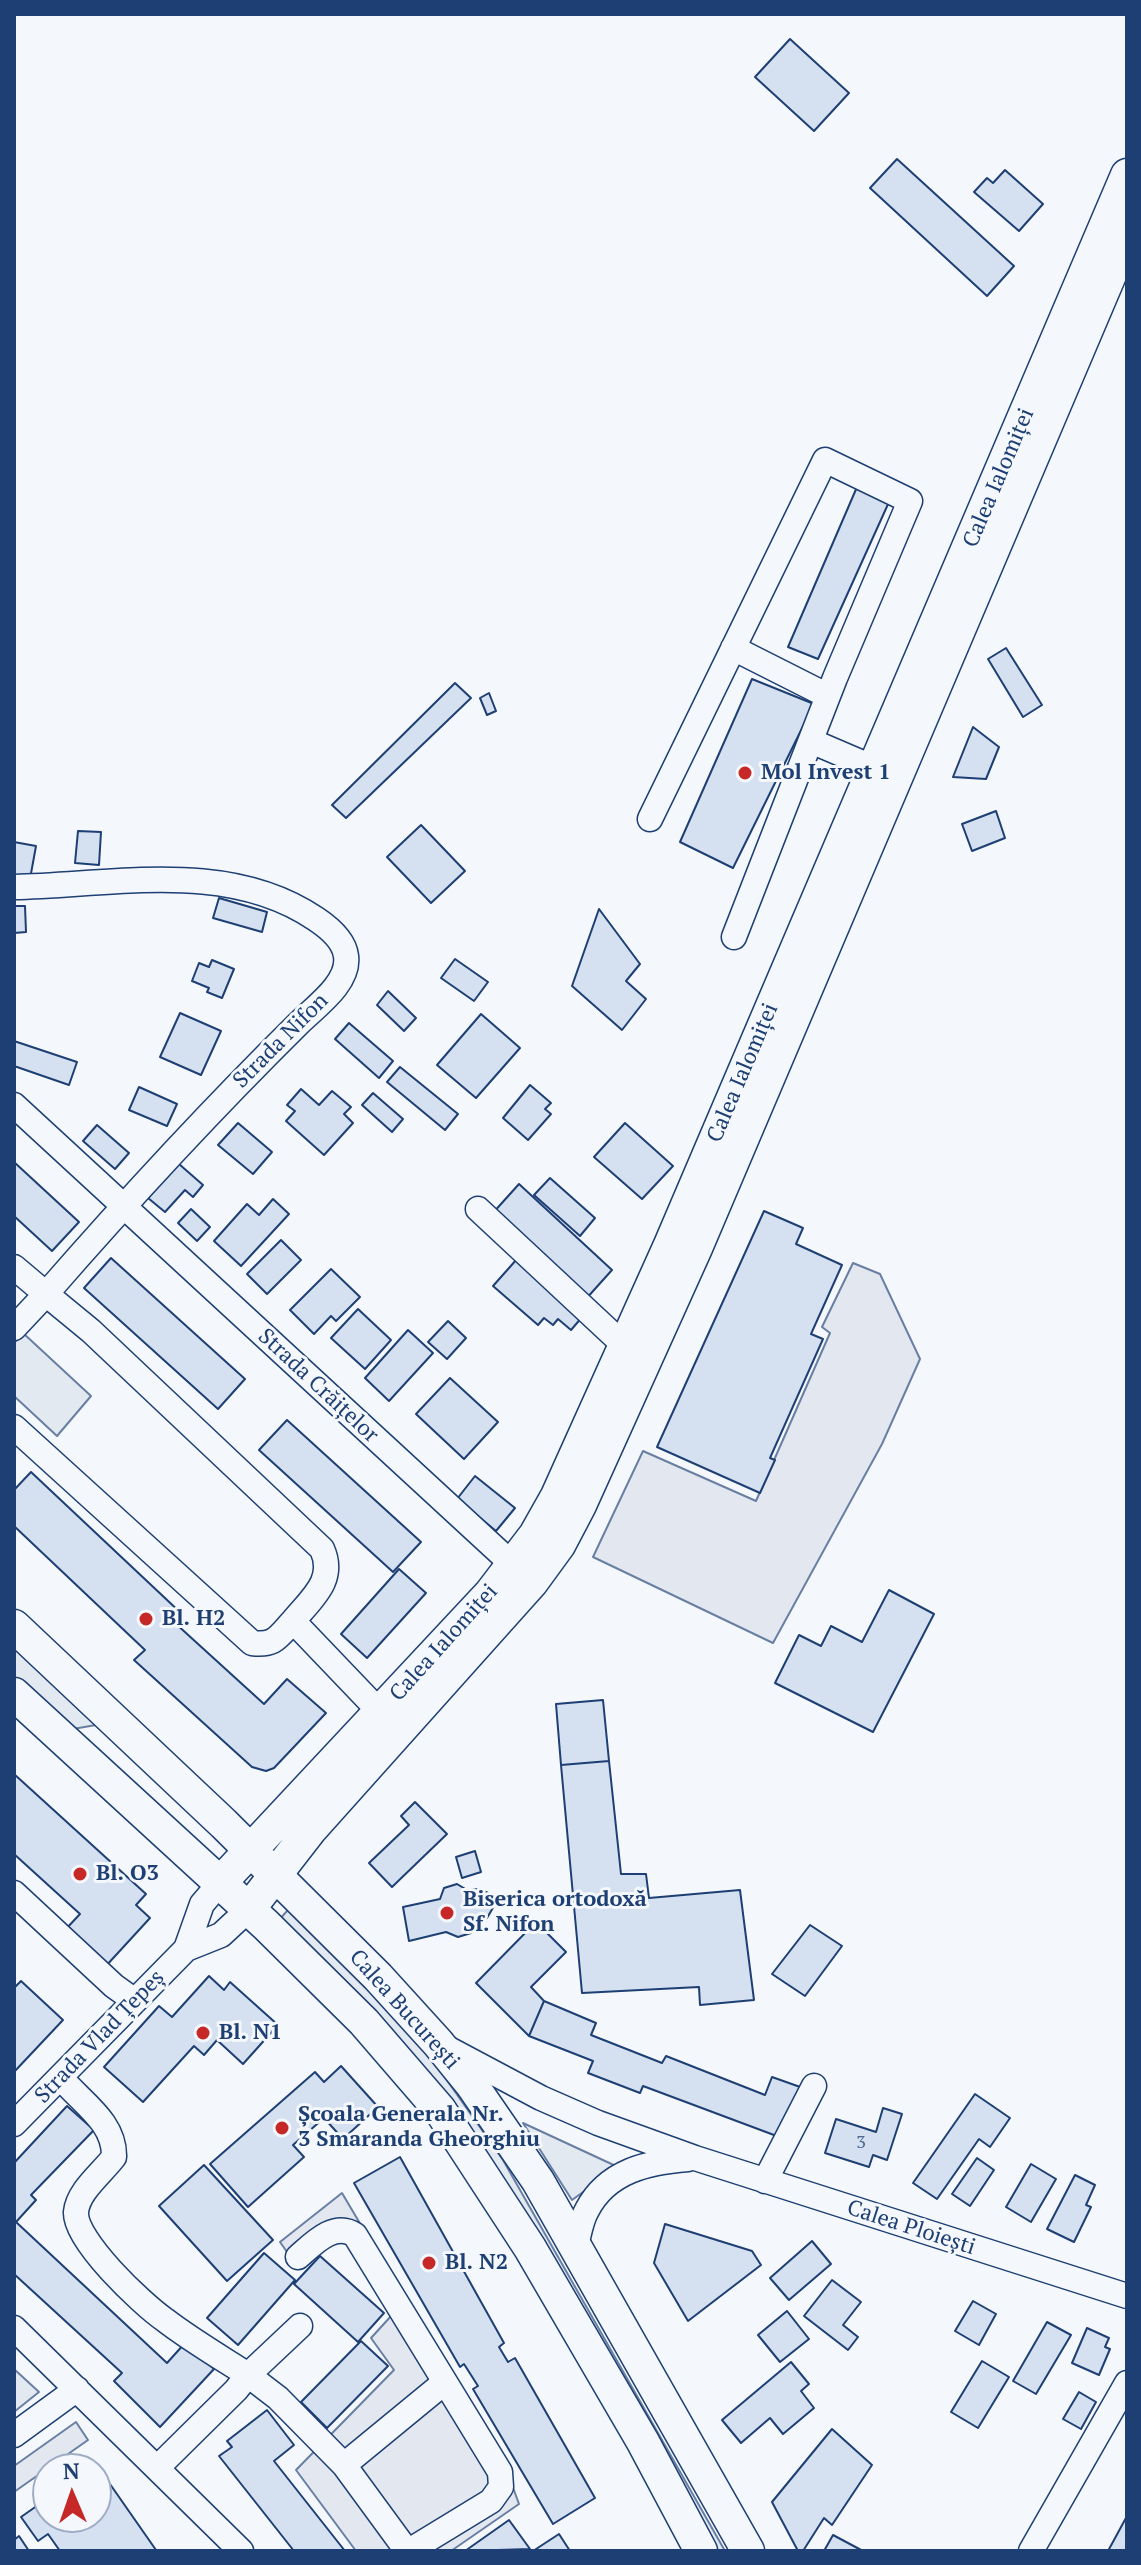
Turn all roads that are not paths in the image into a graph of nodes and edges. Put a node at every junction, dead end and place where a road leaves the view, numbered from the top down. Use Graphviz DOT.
graph roads {
  1 [pos="1127,175"];
  2 [pos="1127,235"];
  3 [pos="733,648"];
  4 [pos="828,696"];
  5 [pos="811,741"];
  6 [pos="874,768"];
  7 [pos="650,819"];
  8 [pos="14,887"];
  9 [pos="734,937"];
  10 [pos="14,1105"];
  11 [pos="123,1205"];
  12 [pos="478,1209"];
  13 [pos="14,1267"];
  14 [pos="46,1294"];
  15 [pos="14,1328"];
  16 [pos="626,1347"];
  17 [pos="14,1427"];
  18 [pos="522,1574"];
  19 [pos="293,1621"];
  20 [pos="14,1626"];
  21 [pos="14,1694"];
  22 [pos="381,1713"];
  23 [pos="250,1850"];
  24 [pos="275,1875"];
  25 [pos="220,1883"];
  26 [pos="14,1893"];
  27 [pos="249,1909"];
  28 [pos="186,1949"];
  29 [pos="135,2001"];
  30 [pos="438,2043"];
  31 [pos="61,2078"];
  32 [pos="814,2086"];
  33 [pos="14,2124"];
  34 [pos="695,2158"];
  35 [pos="765,2181"];
  36 [pos="576,2246"];
  37 [pos="298,2257"];
  38 [pos="1127,2296"];
  39 [pos="300,2326"];
  40 [pos="14,2328"];
  41 [pos="248,2375"];
  42 [pos="445,2382"];
  43 [pos="1127,2383"];
  44 [pos="77,2389"];
  45 [pos="14,2435"];
  46 [pos="344,2465"];
  47 [pos="158,2467"];
  48 [pos="241,2551"];
  49 [pos="408,2551"];
  50 [pos="701,2551"];
  51 [pos="748,2551"];
  52 [pos="1031,2551"];
  1 -- 6 [label="main road, Calea Ialomiței"];
  2 -- 18 [label="main road, Calea Ialomiței"];
  3 -- 4 [label="street"];
  3 -- 4 [label="street"];
  3 -- 7 [label="street"];
  4 -- 5 [label="street"];
  5 -- 6 [label="street"];
  5 -- 9 [label="street"];
  6 -- 16 [label="main road, Calea Ialomiței"];
  8 -- 11 [label="street, Strada Nifon"];
  10 -- 11 [label="street, Strada Crăițelor"];
  11 -- 14 [label="street"];
  11 -- 18 [label="street, Strada Crăițelor"];
  12 -- 16 [label="street"];
  13 -- 14 [label="street"];
  14 -- 15 [label="street"];
  14 -- 19 [label="street"];
  16 -- 18 [label="main road, Calea Ialomiței"];
  17 -- 19 [label="street"];
  18 -- 22 [label="main road, Calea Ialomiței"];
  18 -- 24 [label="main road, Calea Ialomiței"];
  19 -- 22 [label="street"];
  20 -- 23 [label="main road, Calea București"];
  21 -- 25 [label="main road, Calea București"];
  22 -- 23 [label="main road, Calea Ialomiței"];
  23 -- 24 [label="main road, Calea București"];
  23 -- 25 [label="main road, Calea Ialomiței"];
  24 -- 27 [label="main road, Calea Ialomiței"];
  24 -- 30 [label="main road, Calea București"];
  25 -- 27 [label="main road, Calea București"];
  25 -- 28 [label="street, Strada Vlad Țepeș"];
  26 -- 29 [label="street"];
  27 -- 28 [label="street, Strada Vlad Țepeș"];
  27 -- 50 [label="main road, Calea București"];
  28 -- 29 [label="street, Strada Vlad Țepeș"];
  29 -- 31 [label="street, Strada Vlad Țepeș"];
  30 -- 34 [label="street, Calea Ploiești"];
  30 -- 36 [label="main road, Calea București"];
  31 -- 33 [label="street, Strada Vlad Țepeș"];
  31 -- 41 [label="street"];
  32 -- 35 [label="street"];
  34 -- 35 [label="street, Calea Ploiești"];
  34 -- 36 [label="street, Calea Ploiești"];
  35 -- 38 [label="street, Calea Ploiești"];
  36 -- 51 [label="main road, Calea București"];
  37 -- 42 [label="street"];
  39 -- 41 [label="street"];
  40 -- 44 [label="street"];
  41 -- 46 [label="street"];
  41 -- 47 [label="street"];
  42 -- 46 [label="street"];
  42 -- 49 [label="street"];
  43 -- 52 [label="street"];
  44 -- 45 [label="street"];
  44 -- 47 [label="street"];
  46 -- 49 [label="street"];
  47 -- 48 [label="street"];
}
